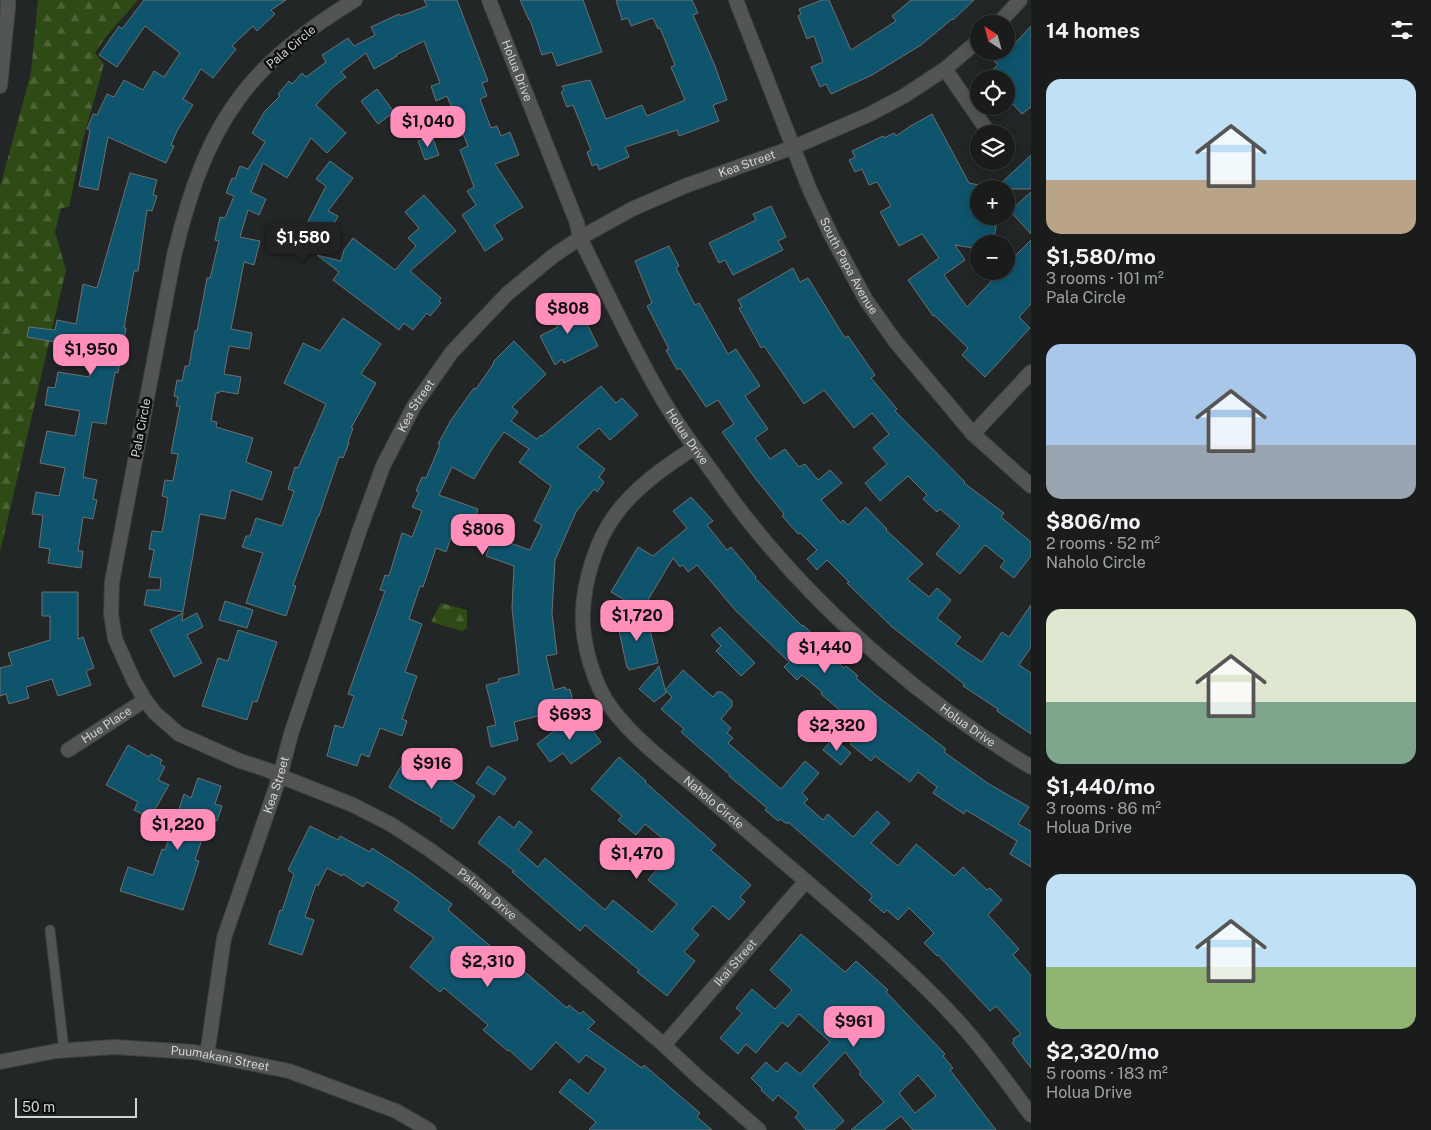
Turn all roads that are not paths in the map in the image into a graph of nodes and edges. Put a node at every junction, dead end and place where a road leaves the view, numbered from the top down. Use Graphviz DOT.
graph roads {
  1 [pos="8,0"];
  2 [pos="355,0"];
  3 [pos="489,0"];
  4 [pos="736,0"];
  5 [pos="1020,0"];
  6 [pos="1006,15"];
  7 [pos="970,48"];
  8 [pos="945,69"];
  9 [pos="0,86"];
  10 [pos="984,125"];
  11 [pos="794,147"];
  12 [pos="580,238"];
  13 [pos="1031,372"];
  14 [pos="973,434"];
  15 [pos="694,448"];
  16 [pos="1031,486"];
  17 [pos="145,700"];
  18 [pos="68,750"];
  19 [pos="1031,767"];
  20 [pos="280,776"];
  21 [pos="806,881"];
  22 [pos="50,930"];
  23 [pos="664,1045"];
  24 [pos="64,1050"];
  25 [pos="207,1055"];
  26 [pos="0,1062"];
  27 [pos="1031,1115"];
  28 [pos="429,1130"];
  29 [pos="759,1130"];
  1 -- 9 [label="street"];
  2 -- 17 [label="street, Pala Circle"];
  3 -- 12 [label="street, Holua Drive"];
  4 -- 11 [label="street, South Papa Avenue"];
  5 -- 6 [label="street"];
  7 -- 8 [label="street, Kea Street"];
  8 -- 10 [label="street"];
  8 -- 11 [label="street, Kea Street"];
  11 -- 12 [label="street, Kea Street"];
  11 -- 14 [label="street, South Papa Avenue"];
  12 -- 15 [label="street, Holua Drive"];
  12 -- 20 [label="street, Kea Street"];
  13 -- 14 [label="street"];
  14 -- 16 [label="street, South Papa Avenue"];
  15 -- 19 [label="street, Holua Drive"];
  15 -- 21 [label="street, Naholo Circle"];
  17 -- 18 [label="street, Hue Place"];
  17 -- 20 [label="street, Pala Circle"];
  20 -- 23 [label="street, Palama Drive"];
  20 -- 25 [label="street, Kea Street"];
  21 -- 23 [label="street, Ikai Street"];
  21 -- 27 [label="street, Naholo Circle"];
  22 -- 24 [label="lane"];
  23 -- 29 [label="street, Palama Drive"];
  24 -- 25 [label="street, Puumakani Street"];
  24 -- 26 [label="street, Puumakani Street"];
  25 -- 28 [label="street, Puumakani Street"];
}
